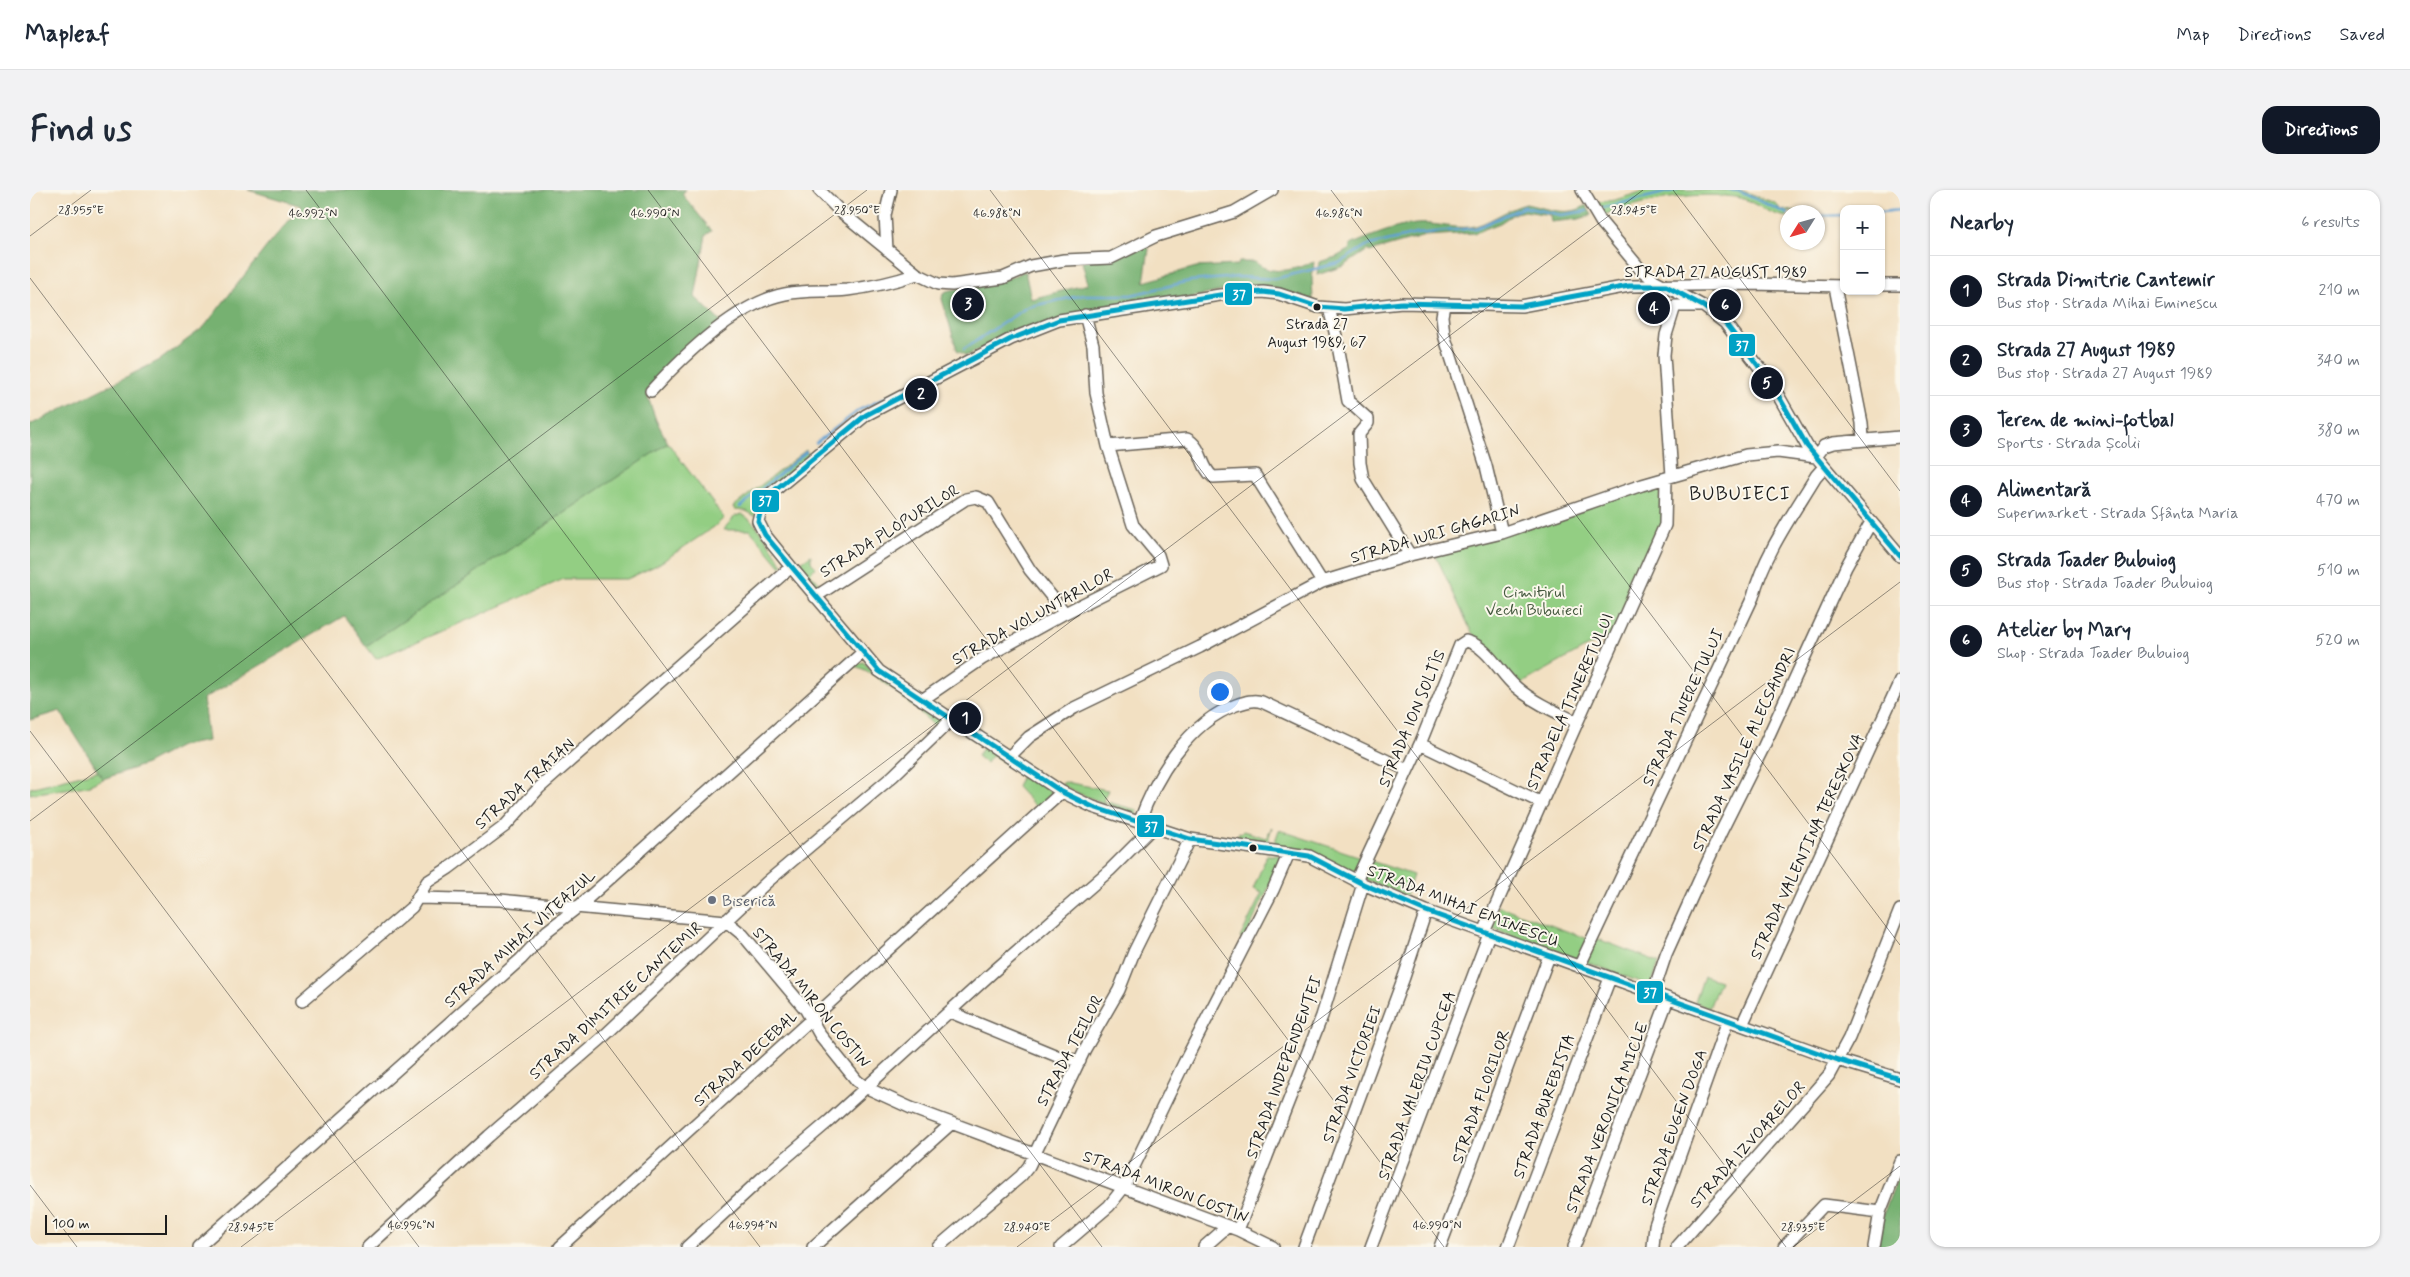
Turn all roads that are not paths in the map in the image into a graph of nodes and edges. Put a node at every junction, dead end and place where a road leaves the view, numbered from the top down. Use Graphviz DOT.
graph roads {
  1 [pos="819,190"];
  2 [pos="892,190"];
  3 [pos="1272,190"];
  4 [pos="1582,190"];
  5 [pos="887,250"];
  6 [pos="917,274"];
  7 [pos="1885,285"];
  8 [pos="1900,285"];
  9 [pos="1666,286"];
  10 [pos="1840,287"];
  11 [pos="1841,295"];
  12 [pos="1444,305"];
  13 [pos="1703,306"];
  14 [pos="1329,308"];
  15 [pos="1085,316"];
  16 [pos="651,391"];
  17 [pos="1900,437"];
  18 [pos="1862,439"];
  19 [pos="1108,446"];
  20 [pos="1816,457"];
  21 [pos="1824,467"];
  22 [pos="1669,477"];
  23 [pos="758,521"];
  24 [pos="1871,522"];
  25 [pos="1502,532"];
  26 [pos="1410,555"];
  27 [pos="1900,556"];
  28 [pos="791,567"];
  29 [pos="1322,582"];
  30 [pos="815,597"];
  31 [pos="1065,613"];
  32 [pos="862,653"];
  33 [pos="1900,681"];
  34 [pos="922,700"];
  35 [pos="952,719"];
  36 [pos="1576,722"];
  37 [pos="1420,744"];
  38 [pos="1009,757"];
  39 [pos="1407,770"];
  40 [pos="1062,792"];
  41 [pos="1542,803"];
  42 [pos="1139,823"];
  43 [pos="1152,828"];
  44 [pos="1190,839"];
  45 [pos="1289,854"];
  46 [pos="1359,882"];
  47 [pos="419,898"];
  48 [pos="578,907"];
  49 [pos="1900,910"];
  50 [pos="1426,911"];
  51 [pos="726,921"];
  52 [pos="1486,933"];
  53 [pos="1549,956"];
  54 [pos="1579,967"];
  55 [pos="1610,978"];
  56 [pos="1653,993"];
  57 [pos="1668,999"];
  58 [pos="302,1001"];
  59 [pos="950,1012"];
  60 [pos="812,1020"];
  61 [pos="1728,1020"];
  62 [pos="1742,1024"];
  63 [pos="1838,1060"];
  64 [pos="1080,1061"];
  65 [pos="1900,1079"];
  66 [pos="867,1088"];
  67 [pos="952,1124"];
  68 [pos="1036,1153"];
  69 [pos="1900,1161"];
  70 [pos="1124,1186"];
  71 [pos="1880,1212"];
  72 [pos="1233,1228"];
  73 [pos="198,1247"];
  74 [pos="368,1247"];
  75 [pos="560,1247"];
  76 [pos="687,1247"];
  77 [pos="813,1247"];
  78 [pos="938,1247"];
  79 [pos="1061,1247"];
  80 [pos="1204,1247"];
  81 [pos="1273,1247"];
  82 [pos="1304,1247"];
  83 [pos="1371,1247"];
  84 [pos="1440,1247"];
  85 [pos="1508,1247"];
  86 [pos="1574,1247"];
  87 [pos="1652,1247"];
  88 [pos="1677,1247"];
  89 [pos="1784,1247"];
  90 [pos="1874,1247"];
  1 -- 5 [label="street"];
  2 -- 5 [label="street"];
  3 -- 6 [label="street"];
  4 -- 9 [label="street"];
  5 -- 6 [label="street"];
  6 -- 16 [label="street"];
  7 -- 8 [label="street"];
  9 -- 10 [label="street, STRADA 27 AUGUST 1989"];
  9 -- 12 [label="street, STRADA 27 AUGUST 1989"];
  9 -- 13 [label="street"];
  11 -- 18 [label="street, STRADA 27 AUGUST 1989"];
  12 -- 14 [label="street, STRADA 27 AUGUST 1989"];
  12 -- 25 [label="street"];
  13 -- 20 [label="street"];
  13 -- 22 [label="street, STRADELA TINERETULUI"];
  14 -- 15 [label="street, STRADA 27 AUGUST 1989"];
  14 -- 26 [label="street"];
  15 -- 19 [label="street"];
  15 -- 23 [label="street, STRADA 27 AUGUST 1989"];
  17 -- 18 [label="street"];
  18 -- 20 [label="street"];
  19 -- 29 [label="street"];
  19 -- 31 [label="street, STRADA VOLUNTARILOR"];
  20 -- 21 [label="street"];
  20 -- 22 [label="street, STRADA IURI GAGARIN"];
  21 -- 24 [label="street"];
  21 -- 54 [label="street, STRADA TINERETULUI"];
  22 -- 25 [label="street, STRADA IURI GAGARIN"];
  22 -- 36 [label="street, STRADELA TINERETULUI"];
  23 -- 28 [label="street, STRADA MIHAI EMINESCU"];
  24 -- 27 [label="street"];
  24 -- 56 [label="street, STRADA VASILE ALECSANDRI"];
  25 -- 26 [label="street, STRADA IURI GAGARIN"];
  26 -- 29 [label="street, STRADA IURI GAGARIN"];
  28 -- 30 [label="street, STRADA MIHAI EMINESCU"];
  28 -- 47 [label="street, STRADA TRAIAN"];
  29 -- 38 [label="street, STRADA IURI GAGARIN"];
  30 -- 31 [label="street, STRADA PLOPURILOR"];
  30 -- 32 [label="street, STRADA MIHAI EMINESCU"];
  31 -- 34 [label="street, STRADA VOLUNTARILOR"];
  32 -- 34 [label="street, STRADA MIHAI EMINESCU"];
  32 -- 48 [label="street, STRADA MIHAI VITEAZUL"];
  33 -- 62 [label="street, STRADA VALENTINA TEREȘKOVA"];
  34 -- 35 [label="street, STRADA MIHAI EMINESCU"];
  35 -- 38 [label="street, STRADA MIHAI EMINESCU"];
  35 -- 51 [label="street, STRADA DIMITRIE CANTEMIR"];
  36 -- 37 [label="street, STRADA ION SOLTÎS"];
  36 -- 41 [label="street, STRADELA TINERETULUI"];
  37 -- 39 [label="street, STRADA ION SOLTÎS"];
  37 -- 41 [label="street"];
  38 -- 40 [label="street, STRADA MIHAI EMINESCU"];
  39 -- 42 [label="street"];
  39 -- 46 [label="street, STRADA ION SOLTÎS"];
  40 -- 42 [label="street, STRADA MIHAI EMINESCU"];
  40 -- 60 [label="street, STRADA DECEBAL"];
  41 -- 52 [label="street, STRADELA TINERETULUI"];
  42 -- 43 [label="street, STRADA MIHAI EMINESCU"];
  43 -- 44 [label="street, STRADA MIHAI EMINESCU"];
  43 -- 59 [label="street"];
  44 -- 45 [label="street, STRADA MIHAI EMINESCU"];
  44 -- 64 [label="street, STRADA TEILOR"];
  45 -- 46 [label="street, STRADA MIHAI EMINESCU"];
  45 -- 70 [label="street"];
  46 -- 50 [label="street, STRADA MIHAI EMINESCU"];
  46 -- 72 [label="street, STRADA INDEPENDENȚEI"];
  47 -- 48 [label="street, STRADA MIRON COSTIN"];
  47 -- 58 [label="street, STRADA TRAIAN"];
  48 -- 51 [label="street, STRADA MIRON COSTIN"];
  48 -- 73 [label="street, STRADA MIHAI VITEAZUL"];
  49 -- 63 [label="street, STRADA IZVOARELOR"];
  50 -- 52 [label="street, STRADA MIHAI EMINESCU"];
  50 -- 82 [label="street, STRADA VICTORIEI"];
  51 -- 60 [label="street, STRADA MIRON COSTIN"];
  51 -- 74 [label="street, STRADA DIMITRIE CANTEMIR"];
  52 -- 53 [label="street, STRADA MIHAI EMINESCU"];
  52 -- 83 [label="street, STRADA VALERIU CUPCEA"];
  53 -- 54 [label="street, STRADA MIHAI EMINESCU"];
  53 -- 84 [label="street, STRADA FLORILOR"];
  54 -- 55 [label="street, STRADA MIHAI EMINESCU"];
  55 -- 56 [label="street, STRADA MIHAI EMINESCU"];
  55 -- 85 [label="street, STRADA BUREBISTA"];
  56 -- 57 [label="street, STRADA MIHAI EMINESCU"];
  57 -- 61 [label="street, STRADA MIHAI EMINESCU"];
  57 -- 86 [label="street, STRADA VERONICA MICLE"];
  59 -- 64 [label="street"];
  59 -- 66 [label="street"];
  60 -- 66 [label="street, STRADA MIRON COSTIN"];
  60 -- 75 [label="street, STRADA DECEBAL"];
  61 -- 62 [label="street, STRADA MIHAI EMINESCU"];
  61 -- 87 [label="street, STRADA EUGEN DOGA"];
  62 -- 63 [label="street, STRADA MIHAI EMINESCU"];
  63 -- 65 [label="street, STRADA MIHAI EMINESCU"];
  63 -- 88 [label="street, STRADA IZVOARELOR"];
  64 -- 68 [label="street, STRADA TEILOR"];
  66 -- 67 [label="street, STRADA MIRON COSTIN"];
  66 -- 76 [label="street"];
  67 -- 68 [label="street, STRADA MIRON COSTIN"];
  67 -- 77 [label="street"];
  68 -- 70 [label="street, STRADA MIRON COSTIN"];
  68 -- 78 [label="street, STRADA TEILOR"];
  69 -- 71 [label="street"];
  70 -- 72 [label="street, STRADA MIRON COSTIN"];
  70 -- 79 [label="street"];
  71 -- 89 [label="street"];
  71 -- 90 [label="street"];
  72 -- 80 [label="street, STRADA INDEPENDENȚEI"];
  72 -- 81 [label="street, STRADA MIRON COSTIN"];
}
